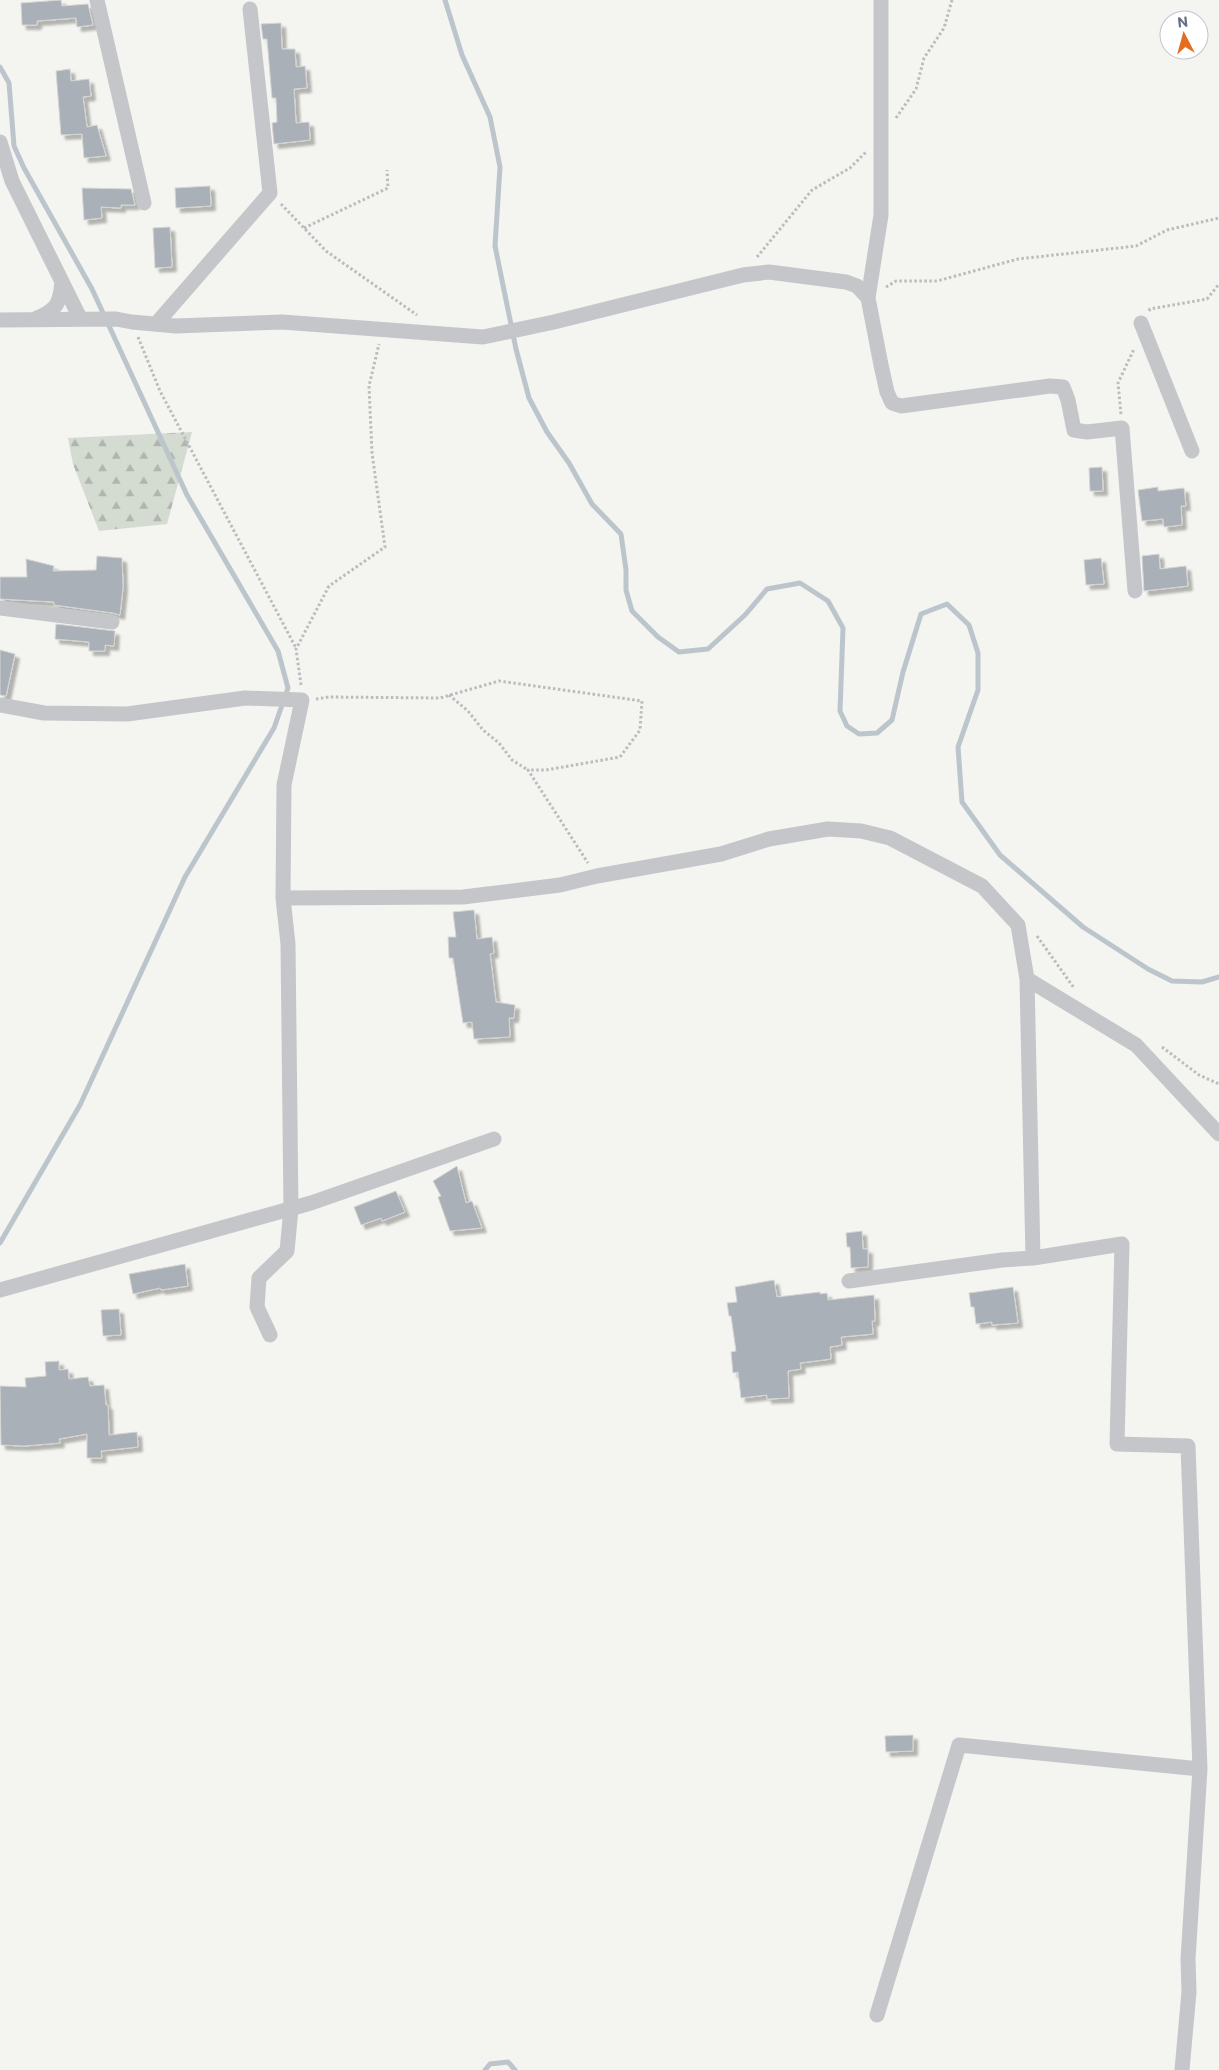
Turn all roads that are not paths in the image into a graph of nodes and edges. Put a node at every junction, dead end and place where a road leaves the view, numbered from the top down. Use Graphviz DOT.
graph roads {
  1 [pos="96,0"];
  2 [pos="881,0"];
  3 [pos="250,9"];
  4 [pos="0,142"];
  5 [pos="144,203"];
  6 [pos="62,282"];
  7 [pos="868,298"];
  8 [pos="84,318"];
  9 [pos="0,320"];
  10 [pos="32,321"];
  11 [pos="1141,323"];
  12 [pos="156,324"];
  13 [pos="1192,451"];
  14 [pos="1135,591"];
  15 [pos="0,608"];
  16 [pos="112,622"];
  17 [pos="0,705"];
  18 [pos="283,898"];
  19 [pos="1027,979"];
  20 [pos="1219,1134"];
  21 [pos="494,1139"];
  22 [pos="291,1209"];
  23 [pos="1033,1258"];
  24 [pos="849,1281"];
  25 [pos="0,1290"];
  26 [pos="270,1335"];
  27 [pos="1200,1769"];
  28 [pos="877,2015"];
  29 [pos="1182,2070"];
  1 -- 5 [label="street"];
  2 -- 7 [label="street"];
  3 -- 12 [label="street"];
  4 -- 6 [label="street"];
  6 -- 8 [label="street"];
  6 -- 10 [label="street"];
  7 -- 12 [label="street"];
  7 -- 14 [label="street"];
  8 -- 10 [label="street"];
  8 -- 12 [label="street"];
  9 -- 10 [label="street"];
  11 -- 13 [label="street"];
  15 -- 16 [label="street"];
  17 -- 18 [label="street"];
  18 -- 19 [label="street"];
  18 -- 22 [label="street"];
  19 -- 20 [label="street"];
  19 -- 23 [label="street"];
  21 -- 22 [label="street"];
  22 -- 25 [label="street"];
  22 -- 26 [label="street"];
  23 -- 24 [label="street"];
  23 -- 27 [label="street"];
  27 -- 28 [label="street"];
  27 -- 29 [label="street"];
}
